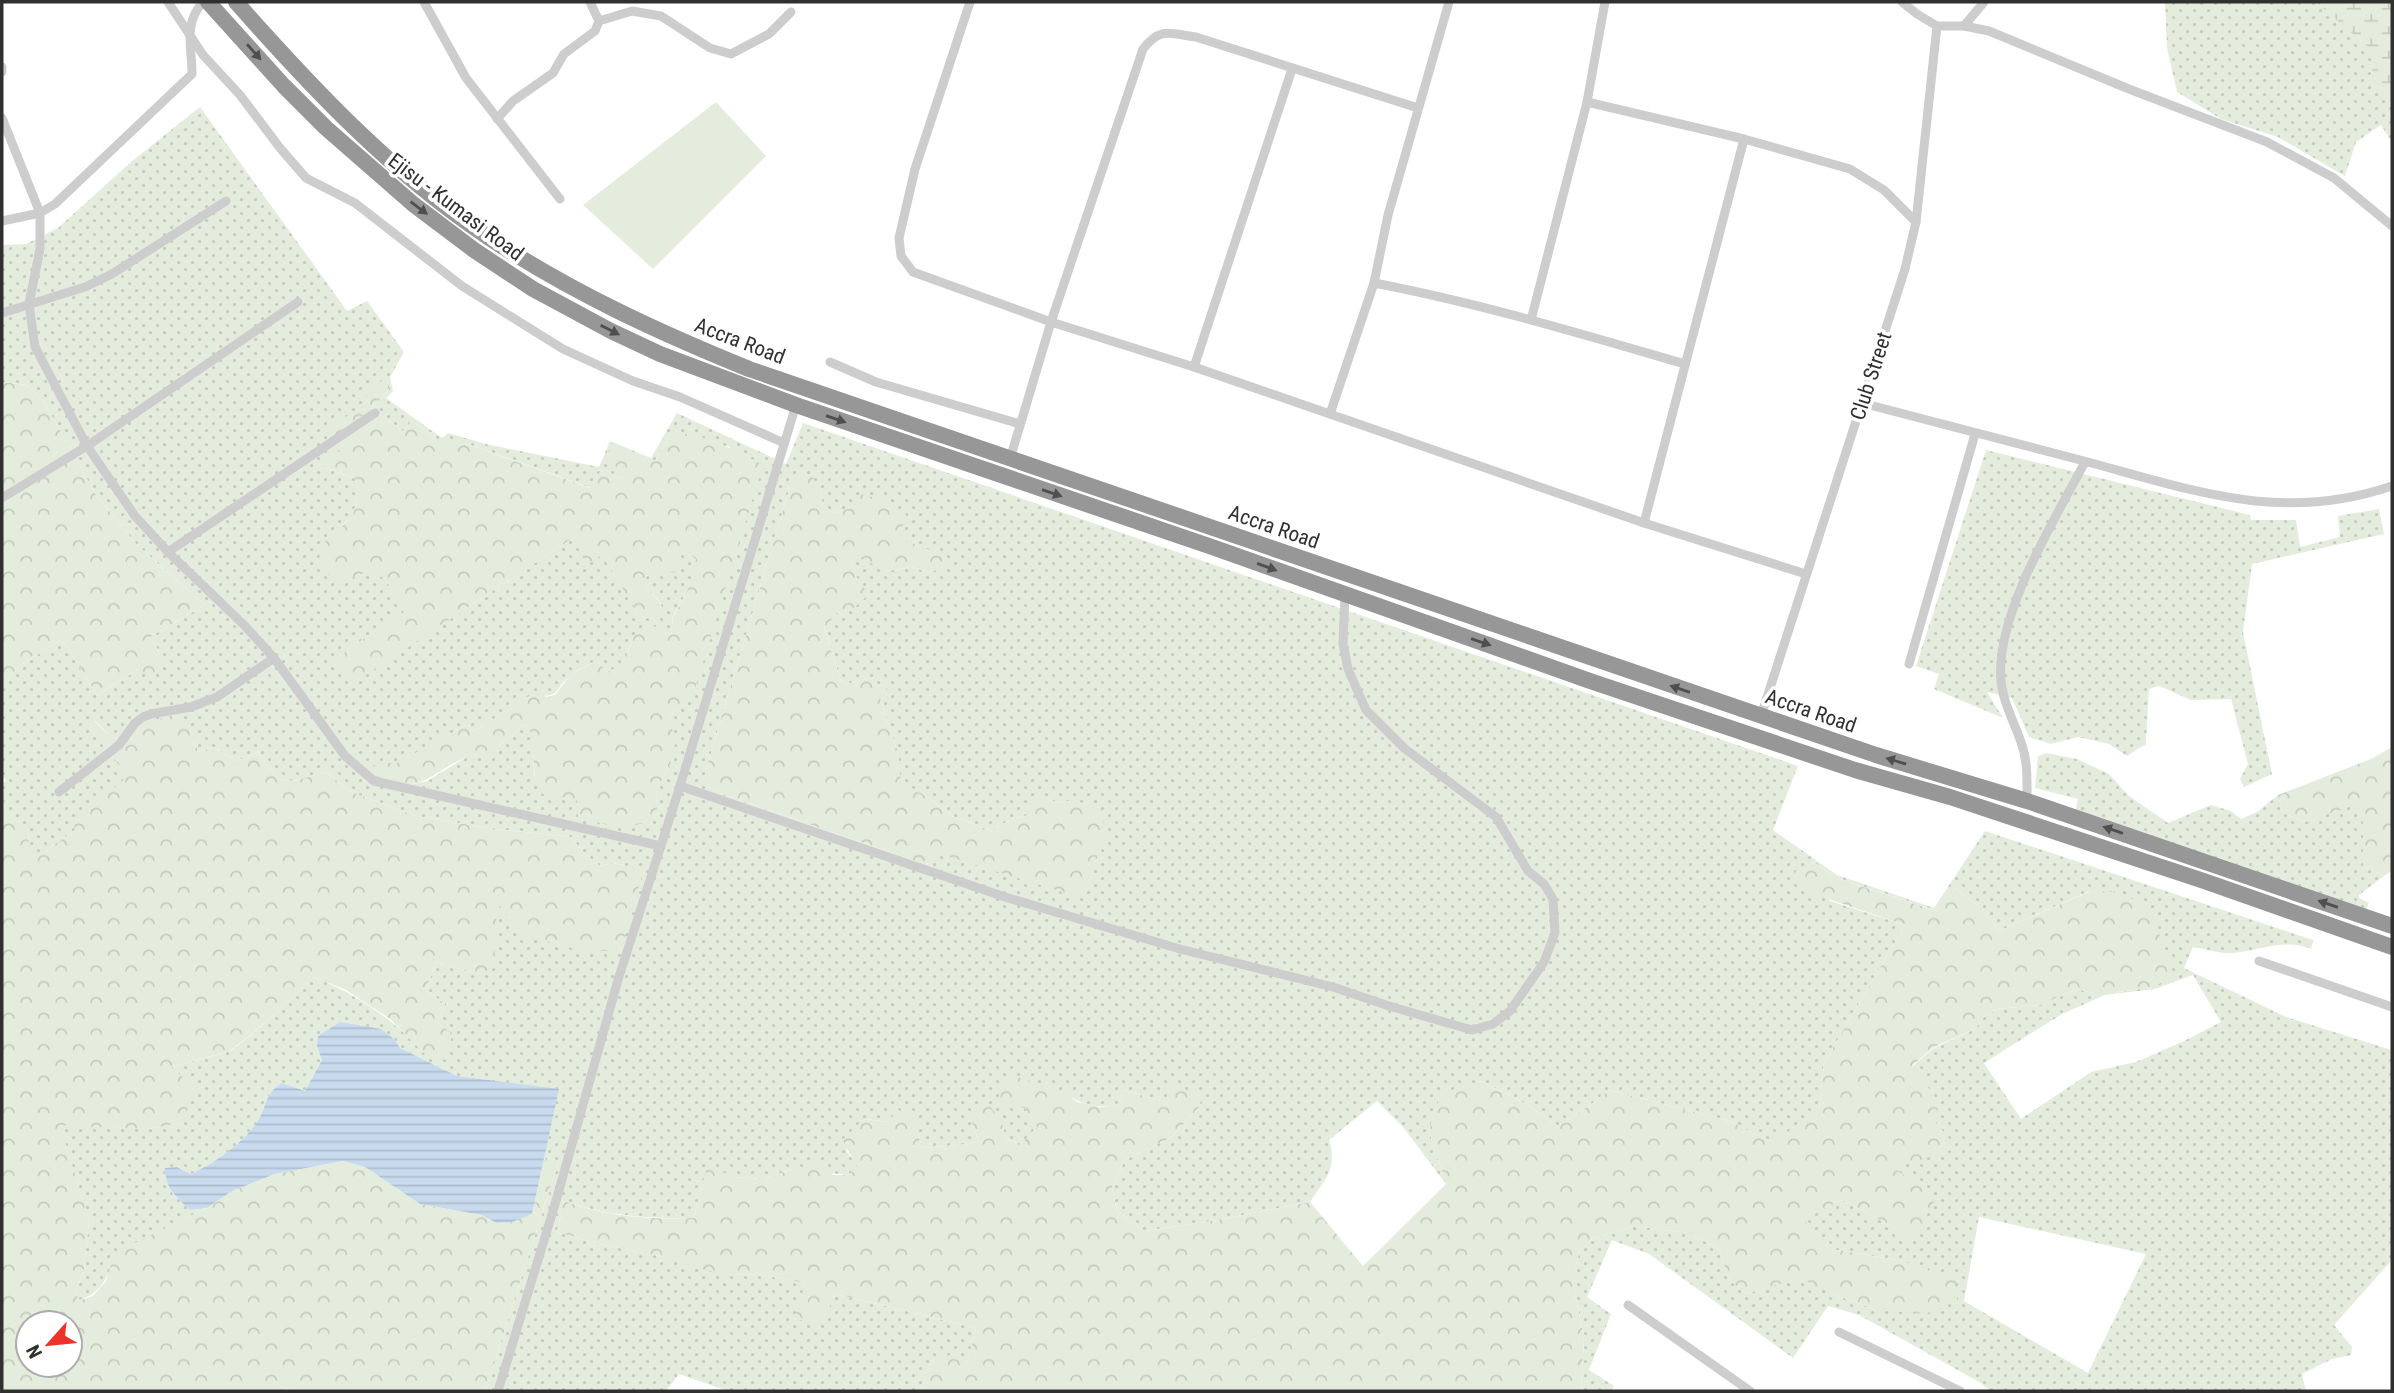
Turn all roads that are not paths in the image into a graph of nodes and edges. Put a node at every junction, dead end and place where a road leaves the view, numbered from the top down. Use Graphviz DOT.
graph roads {
  1 [pos="167,2"];
  2 [pos="205,2"];
  3 [pos="236,2"];
  4 [pos="424,2"];
  5 [pos="590,2"];
  6 [pos="970,2"];
  7 [pos="1449,2"];
  8 [pos="1605,2"];
  9 [pos="1902,2"];
  10 [pos="1984,2"];
  11 [pos="791,12"];
  12 [pos="600,21"];
  13 [pos="1937,26"];
  14 [pos="1964,26"];
  15 [pos="189,33"];
  16 [pos="1292,69"];
  17 [pos="1587,102"];
  18 [pos="1418,108"];
  19 [pos="2,118"];
  20 [pos="496,119"];
  21 [pos="1744,139"];
  22 [pos="560,199"];
  23 [pos="226,201"];
  24 [pos="40,213"];
  25 [pos="2,221"];
  26 [pos="1916,222"];
  27 [pos="2392,226"];
  28 [pos="1374,283"];
  29 [pos="298,302"];
  30 [pos="29,304"];
  31 [pos="2,313"];
  32 [pos="1531,320"];
  33 [pos="1051,322"];
  34 [pos="830,362"];
  35 [pos="1685,365"];
  36 [pos="1194,367"];
  37 [pos="726,380"];
  38 [pos="1862,402"];
  39 [pos="796,405"];
  40 [pos="375,413"];
  41 [pos="1330,414"];
  42 [pos="1020,424"];
  43 [pos="1975,434"];
  44 [pos="784,443"];
  45 [pos="87,446"];
  46 [pos="1010,459"];
  47 [pos="2085,461"];
  48 [pos="2392,486"];
  49 [pos="2,498"];
  50 [pos="1644,523"];
  51 [pos="168,552"];
  52 [pos="1806,574"];
  53 [pos="1345,595"];
  54 [pos="274,658"];
  55 [pos="1909,664"];
  56 [pos="1761,716"];
  57 [pos="680,786"];
  58 [pos="59,792"];
  59 [pos="2027,801"];
  60 [pos="661,846"];
  61 [pos="2392,926"];
  62 [pos="2392,947"];
  63 [pos="2259,961"];
  64 [pos="2392,1007"];
  65 [pos="1628,1305"];
  66 [pos="1839,1332"];
  67 [pos="498,1391"];
  68 [pos="1749,1391"];
  69 [pos="1959,1391"];
  1 -- 15 [label="street"];
  2 -- 15 [label="street"];
  2 -- 37 [label="highway, Ejisu - Kumasi Road, one-way"];
  3 -- 46 [label="highway, Accra Road"];
  4 -- 20 [label="street"];
  5 -- 12 [label="street"];
  6 -- 33 [label="street"];
  7 -- 18 [label="street"];
  8 -- 17 [label="street"];
  9 -- 13 [label="street"];
  10 -- 14 [label="street"];
  11 -- 12 [label="street"];
  12 -- 20 [label="street"];
  13 -- 14 [label="street"];
  13 -- 26 [label="street, Club Street"];
  14 -- 27 [label="street"];
  15 -- 24 [label="street"];
  15 -- 44 [label="street"];
  16 -- 18 [label="street"];
  16 -- 33 [label="street"];
  16 -- 36 [label="street"];
  17 -- 21 [label="street"];
  17 -- 32 [label="street"];
  18 -- 28 [label="street"];
  19 -- 24 [label="street"];
  20 -- 22 [label="street"];
  21 -- 26 [label="street"];
  21 -- 35 [label="street"];
  23 -- 30 [label="street"];
  24 -- 25 [label="street"];
  24 -- 30 [label="street"];
  26 -- 38 [label="street, Club Street"];
  28 -- 32 [label="street"];
  28 -- 41 [label="street"];
  29 -- 45 [label="street"];
  30 -- 31 [label="street"];
  30 -- 45 [label="street"];
  32 -- 35 [label="street"];
  33 -- 36 [label="street"];
  33 -- 42 [label="street"];
  34 -- 42 [label="street"];
  35 -- 50 [label="street"];
  36 -- 41 [label="street"];
  37 -- 39 [label="highway, Accra Road"];
  38 -- 43 [label="street"];
  38 -- 52 [label="street, Club Street"];
  39 -- 44 [label="street"];
  39 -- 53 [label="highway, Accra Road, one-way"];
  40 -- 51 [label="street"];
  41 -- 50 [label="street"];
  42 -- 46 [label="street"];
  43 -- 47 [label="street"];
  43 -- 55 [label="street"];
  44 -- 57 [label="street"];
  45 -- 49 [label="street"];
  45 -- 51 [label="street"];
  56 -- 46 [label="highway, Accra Road, one-way"];
  47 -- 48 [label="street"];
  47 -- 59 [label="street"];
  50 -- 52 [label="street"];
  51 -- 54 [label="street"];
  52 -- 56 [label="street, Club Street"];
  53 -- 57 [label="street"];
  53 -- 62 [label="highway, Accra Road, one-way"];
  54 -- 58 [label="street"];
  54 -- 60 [label="street"];
  59 -- 56 [label="highway, Accra Road, one-way"];
  57 -- 60 [label="street"];
  61 -- 59 [label="highway, Accra Road, one-way"];
  60 -- 67 [label="street"];
  63 -- 64 [label="street"];
  65 -- 68 [label="street"];
  66 -- 69 [label="street"];
}
